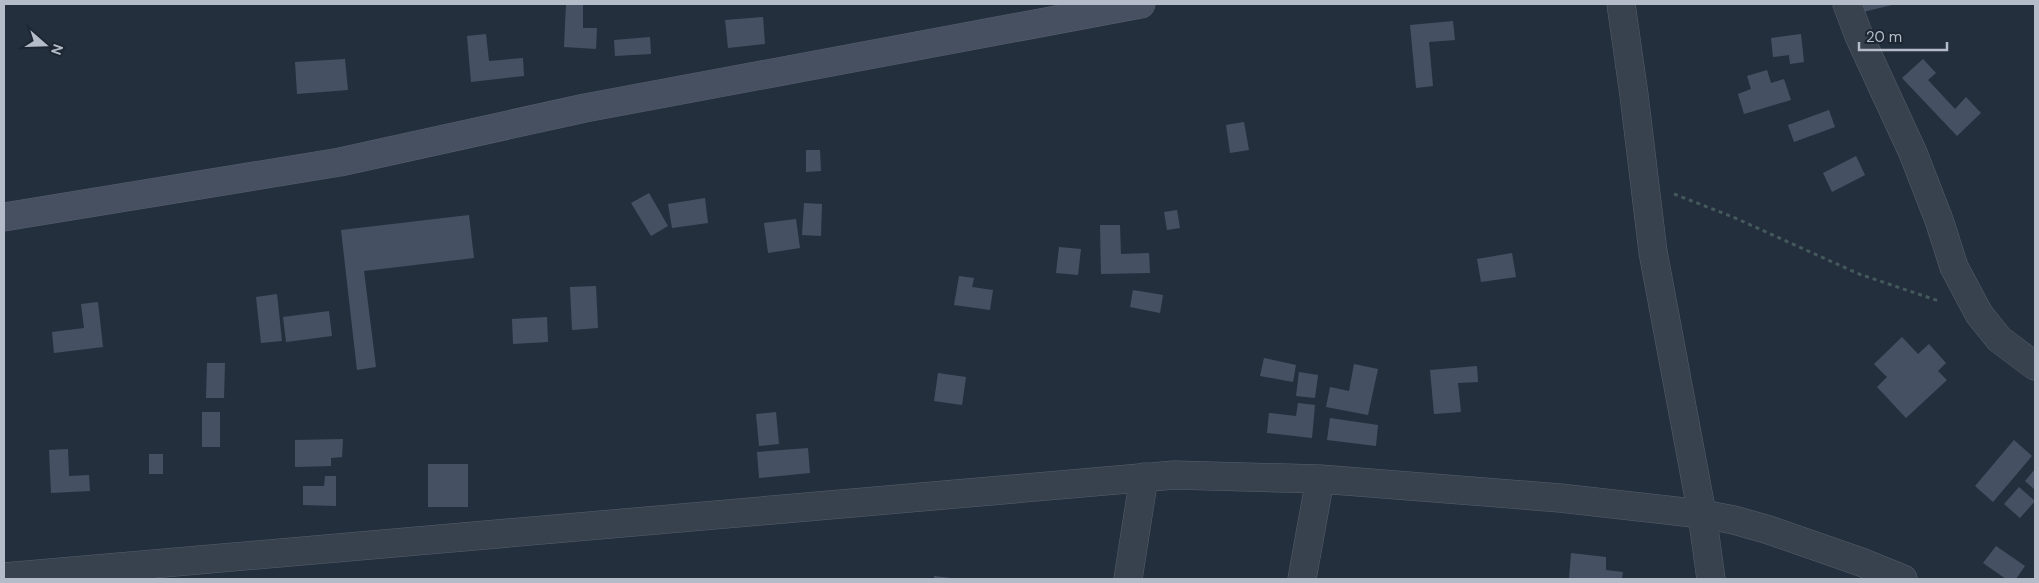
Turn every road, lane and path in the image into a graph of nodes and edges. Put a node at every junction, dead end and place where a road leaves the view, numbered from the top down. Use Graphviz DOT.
graph roads {
  1 [pos="1141,4"];
  2 [pos="1621,4"];
  3 [pos="1846,4"];
  4 [pos="1645,183"];
  5 [pos="4,217"];
  6 [pos="1979,314"];
  7 [pos="2035,366"];
  8 [pos="1144,477"];
  9 [pos="1320,478"];
  10 [pos="1702,514"];
  11 [pos="4,577"];
  12 [pos="1128,579"];
  13 [pos="1302,579"];
  14 [pos="1711,579"];
  15 [pos="1903,579"];
  1 -- 5 [label="street"];
  2 -- 4 [label="street"];
  3 -- 6 [label="street"];
  4 -- 6 [label="path"];
  4 -- 10 [label="street"];
  6 -- 7 [label="street"];
  8 -- 9 [label="street"];
  8 -- 11 [label="street"];
  8 -- 12 [label="street"];
  9 -- 10 [label="street"];
  9 -- 13 [label="street"];
  10 -- 14 [label="street"];
  10 -- 15 [label="street"];
}
